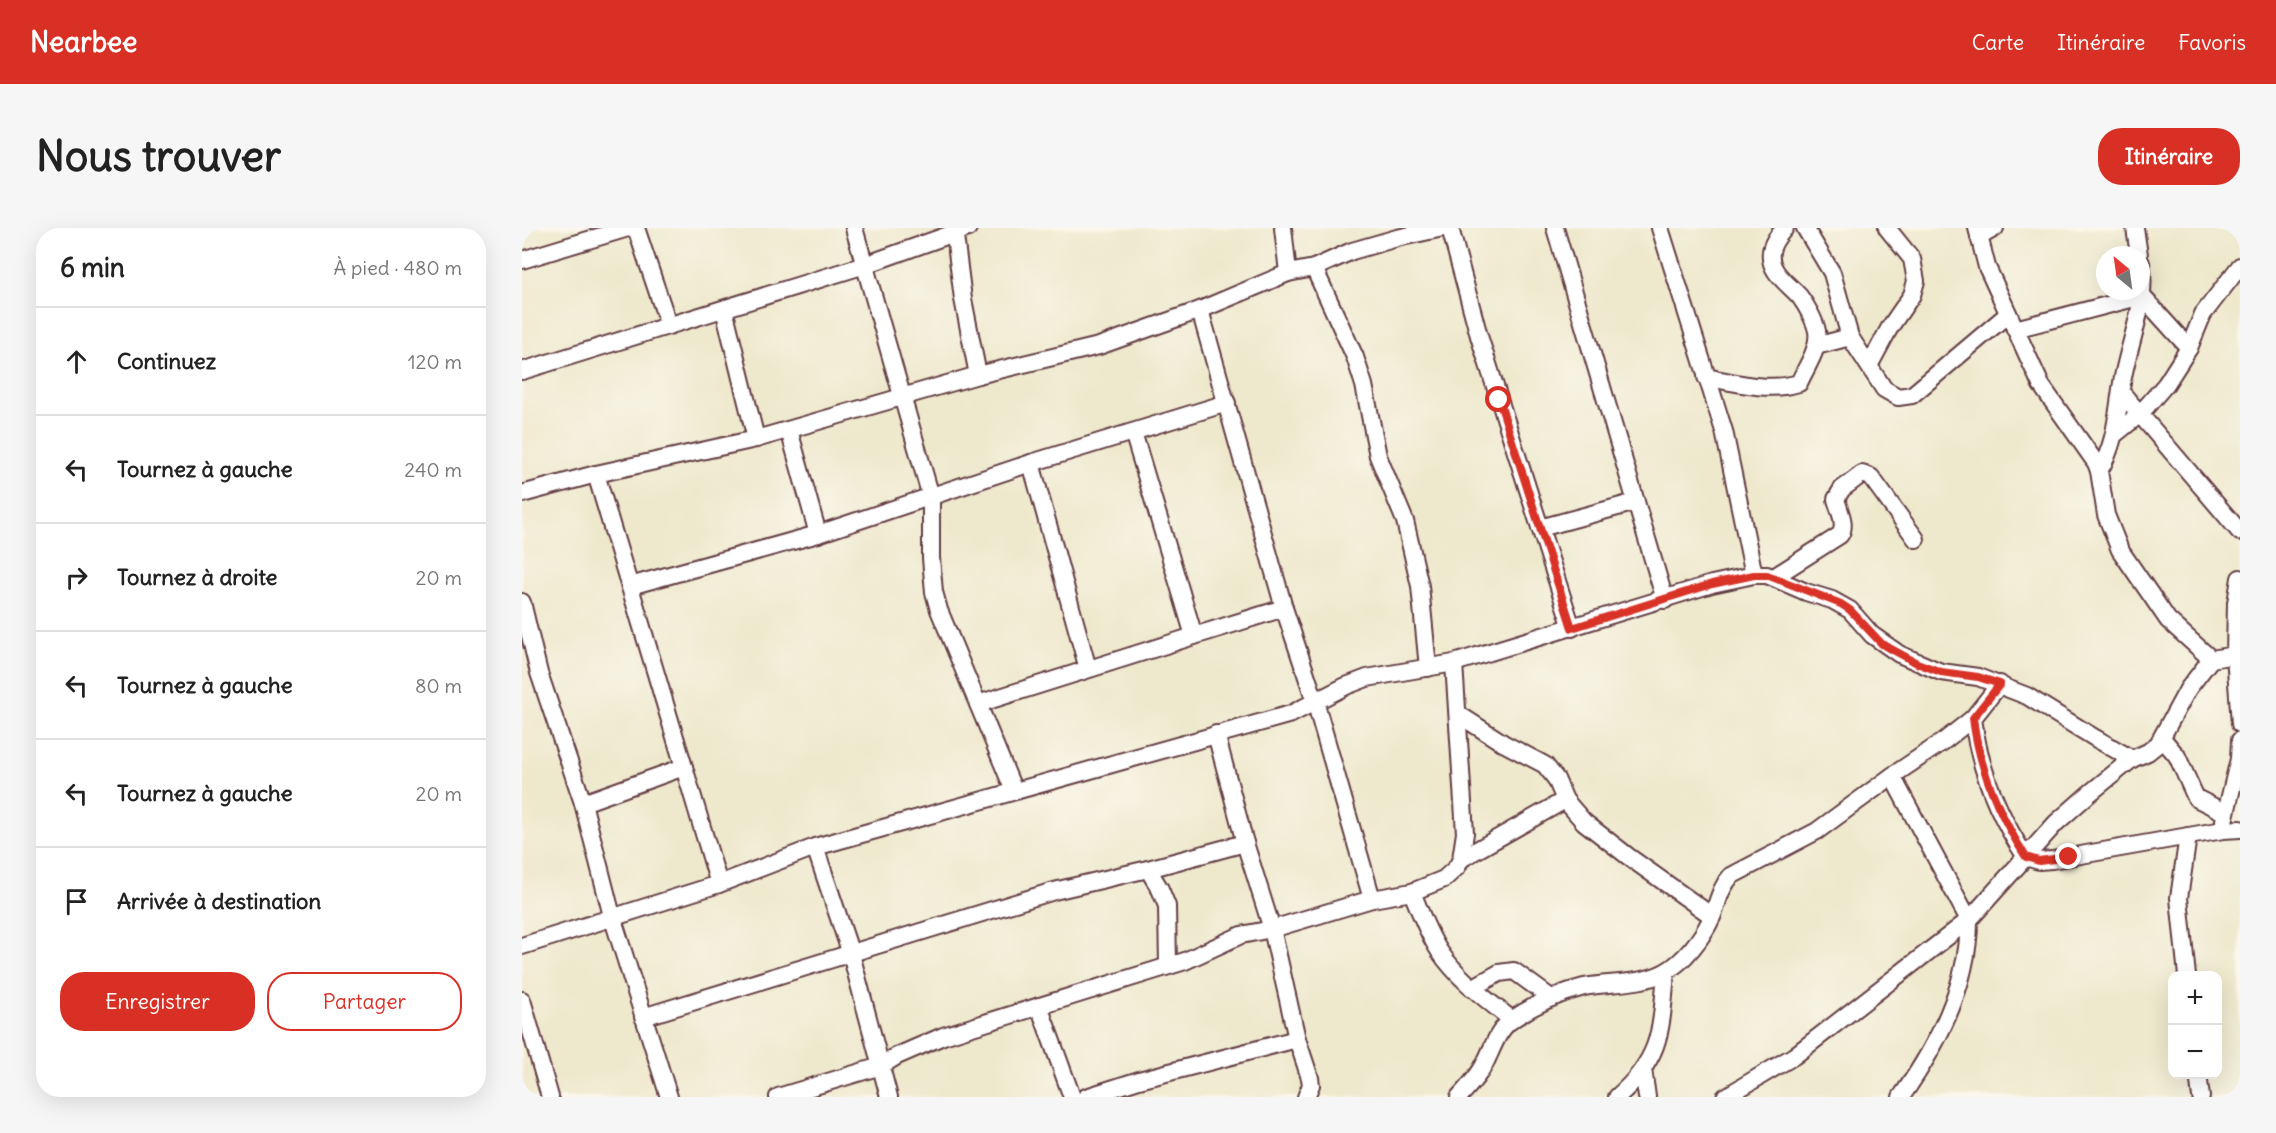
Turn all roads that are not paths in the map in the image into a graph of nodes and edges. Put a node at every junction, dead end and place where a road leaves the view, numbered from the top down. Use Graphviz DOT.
graph roads {
  1 [pos="628,228"];
  2 [pos="636,228"];
  3 [pos="854,228"];
  4 [pos="1283,228"];
  5 [pos="1443,228"];
  6 [pos="1450,228"];
  7 [pos="1555,228"];
  8 [pos="1660,228"];
  9 [pos="1785,228"];
  10 [pos="1887,228"];
  11 [pos="1995,228"];
  12 [pos="2136,228"];
  13 [pos="958,230"];
  14 [pos="1811,232"];
  15 [pos="1978,233"];
  16 [pos="2138,246"];
  17 [pos="522,260"];
  18 [pos="865,266"];
  19 [pos="2240,266"];
  20 [pos="1314,268"];
  21 [pos="1288,273"];
  22 [pos="2121,300"];
  23 [pos="2141,300"];
  24 [pos="2146,300"];
  25 [pos="724,309"];
  26 [pos="1200,310"];
  27 [pos="2011,321"];
  28 [pos="669,326"];
  29 [pos="1850,337"];
  30 [pos="1816,346"];
  31 [pos="2189,348"];
  32 [pos="1869,366"];
  33 [pos="522,371"];
  34 [pos="978,375"];
  35 [pos="1706,377"];
  36 [pos="2121,392"];
  37 [pos="902,398"];
  38 [pos="1227,403"];
  39 [pos="2140,414"];
  40 [pos="789,430"];
  41 [pos="1133,432"];
  42 [pos="2114,435"];
  43 [pos="756,440"];
  44 [pos="1031,463"];
  45 [pos="2099,471"];
  46 [pos="596,474"];
  47 [pos="522,494"];
  48 [pos="931,497"];
  49 [pos="1636,502"];
  50 [pos="1540,528"];
  51 [pos="2240,532"];
  52 [pos="818,534"];
  53 [pos="1916,539"];
  54 [pos="1754,575"];
  55 [pos="1774,577"];
  56 [pos="2240,578"];
  57 [pos="630,586"];
  58 [pos="1665,600"];
  59 [pos="522,602"];
  60 [pos="1284,608"];
  61 [pos="1572,628"];
  62 [pos="1194,636"];
  63 [pos="2237,654"];
  64 [pos="2211,659"];
  65 [pos="1454,663"];
  66 [pos="1088,669"];
  67 [pos="1428,669"];
  68 [pos="2000,684"];
  69 [pos="1315,701"];
  70 [pos="978,704"];
  71 [pos="1458,714"];
  72 [pos="1973,718"];
  73 [pos="2240,724"];
  74 [pos="1216,734"];
  75 [pos="2162,738"];
  76 [pos="2240,740"];
  77 [pos="2132,759"];
  78 [pos="684,767"];
  79 [pos="1892,776"];
  80 [pos="1014,791"];
  81 [pos="1565,800"];
  82 [pos="583,803"];
  83 [pos="2224,812"];
  84 [pos="2240,829"];
  85 [pos="2223,830"];
  86 [pos="2188,836"];
  87 [pos="1245,843"];
  88 [pos="815,847"];
  89 [pos="2026,857"];
  90 [pos="1461,859"];
  91 [pos="1148,869"];
  92 [pos="720,884"];
  93 [pos="1412,892"];
  94 [pos="1372,899"];
  95 [pos="612,916"];
  96 [pos="1712,916"];
  97 [pos="1969,920"];
  98 [pos="1272,929"];
  99 [pos="522,946"];
  100 [pos="851,954"];
  101 [pos="1168,966"];
  102 [pos="2187,971"];
  103 [pos="1666,972"];
  104 [pos="1472,988"];
  105 [pos="1551,998"];
  106 [pos="522,1000"];
  107 [pos="1039,1006"];
  108 [pos="643,1017"];
  109 [pos="1512,1020"];
  110 [pos="1297,1039"];
  111 [pos="881,1066"];
  112 [pos="1643,1069"];
  113 [pos="2199,1079"];
  114 [pos="550,1097"];
  115 [pos="669,1097"];
  116 [pos="778,1097"];
  117 [pos="889,1097"];
  118 [pos="1072,1097"];
  119 [pos="1086,1097"];
  120 [pos="1306,1097"];
  121 [pos="1459,1097"];
  122 [pos="1617,1097"];
  123 [pos="1647,1097"];
  124 [pos="1725,1097"];
  125 [pos="1901,1097"];
  126 [pos="2201,1097"];
  1 -- 17 [label="street"];
  2 -- 28 [label="street"];
  3 -- 18 [label="street"];
  4 -- 21 [label="street"];
  5 -- 20 [label="street"];
  6 -- 50 [label="street"];
  7 -- 49 [label="street"];
  8 -- 35 [label="street"];
  9 -- 30 [label="street"];
  10 -- 32 [label="street"];
  11 -- 15 [label="street"];
  12 -- 16 [label="street"];
  13 -- 18 [label="street"];
  13 -- 34 [label="street"];
  14 -- 29 [label="street"];
  15 -- 27 [label="street"];
  18 -- 25 [label="street"];
  18 -- 37 [label="street"];
  19 -- 31 [label="street"];
  20 -- 21 [label="street"];
  20 -- 67 [label="street"];
  21 -- 26 [label="street"];
  22 -- 27 [label="street"];
  23 -- 36 [label="street"];
  24 -- 31 [label="street"];
  25 -- 28 [label="street"];
  25 -- 43 [label="street"];
  26 -- 34 [label="street"];
  26 -- 38 [label="street"];
  27 -- 32 [label="street"];
  27 -- 45 [label="street"];
  28 -- 33 [label="street"];
  29 -- 30 [label="street"];
  29 -- 32 [label="street"];
  30 -- 35 [label="street"];
  31 -- 39 [label="street"];
  34 -- 37 [label="street"];
  35 -- 54 [label="street"];
  36 -- 39 [label="street"];
  36 -- 42 [label="street"];
  37 -- 40 [label="street"];
  37 -- 48 [label="street"];
  38 -- 41 [label="street"];
  38 -- 60 [label="street"];
  39 -- 42 [label="street"];
  39 -- 51 [label="street"];
  40 -- 43 [label="street"];
  40 -- 52 [label="street"];
  41 -- 44 [label="street"];
  41 -- 62 [label="street"];
  42 -- 45 [label="street"];
  43 -- 46 [label="street"];
  44 -- 48 [label="street"];
  44 -- 66 [label="street"];
  45 -- 64 [label="street"];
  46 -- 47 [label="street"];
  46 -- 57 [label="street"];
  48 -- 52 [label="street"];
  48 -- 70 [label="street"];
  49 -- 50 [label="street"];
  49 -- 58 [label="street"];
  50 -- 61 [label="street"];
  52 -- 57 [label="street"];
  53 -- 55 [label="street"];
  54 -- 55 [label="street"];
  54 -- 58 [label="street"];
  55 -- 68 [label="street"];
  56 -- 63 [label="street"];
  57 -- 78 [label="street"];
  58 -- 61 [label="street"];
  59 -- 82 [label="street"];
  60 -- 62 [label="street"];
  60 -- 69 [label="street"];
  61 -- 65 [label="street"];
  62 -- 66 [label="street"];
  63 -- 64 [label="street"];
  63 -- 73 [label="street"];
  64 -- 75 [label="street"];
  65 -- 67 [label="street"];
  65 -- 71 [label="street"];
  66 -- 70 [label="street"];
  67 -- 69 [label="street"];
  68 -- 72 [label="street"];
  68 -- 77 [label="street"];
  69 -- 74 [label="street"];
  69 -- 94 [label="street"];
  70 -- 80 [label="street"];
  71 -- 81 [label="street"];
  71 -- 90 [label="street"];
  72 -- 79 [label="street"];
  72 -- 89 [label="street"];
  74 -- 80 [label="street"];
  74 -- 87 [label="street"];
  75 -- 77 [label="street"];
  75 -- 83 [label="street"];
  76 -- 83 [label="street"];
  77 -- 89 [label="street"];
  78 -- 82 [label="street"];
  78 -- 92 [label="street"];
  79 -- 96 [label="street"];
  79 -- 97 [label="street"];
  80 -- 88 [label="street"];
  81 -- 90 [label="street"];
  81 -- 96 [label="street"];
  82 -- 95 [label="street"];
  83 -- 85 [label="street"];
  84 -- 85 [label="street"];
  85 -- 86 [label="street"];
  86 -- 89 [label="street"];
  86 -- 102 [label="street"];
  87 -- 91 [label="street"];
  87 -- 98 [label="street"];
  88 -- 92 [label="street"];
  88 -- 100 [label="street"];
  89 -- 97 [label="street"];
  90 -- 93 [label="street"];
  91 -- 100 [label="street"];
  91 -- 101 [label="street"];
  92 -- 95 [label="street"];
  93 -- 94 [label="street"];
  93 -- 104 [label="street"];
  94 -- 98 [label="street"];
  95 -- 99 [label="street"];
  95 -- 108 [label="street"];
  96 -- 103 [label="street"];
  97 -- 124 [label="street"];
  97 -- 125 [label="street"];
  98 -- 101 [label="street"];
  98 -- 110 [label="street"];
  100 -- 108 [label="street"];
  100 -- 111 [label="street"];
  101 -- 107 [label="street"];
  103 -- 105 [label="street"];
  103 -- 112 [label="street"];
  104 -- 105 [label="street"];
  104 -- 109 [label="street"];
  105 -- 109 [label="street"];
  106 -- 114 [label="street"];
  107 -- 111 [label="street"];
  107 -- 118 [label="street"];
  108 -- 115 [label="street"];
  109 -- 121 [label="street"];
  110 -- 119 [label="street"];
  110 -- 120 [label="street"];
  111 -- 116 [label="street"];
  111 -- 117 [label="street"];
  112 -- 122 [label="street"];
  112 -- 123 [label="street"];
  113 -- 126 [label="street"];
}
